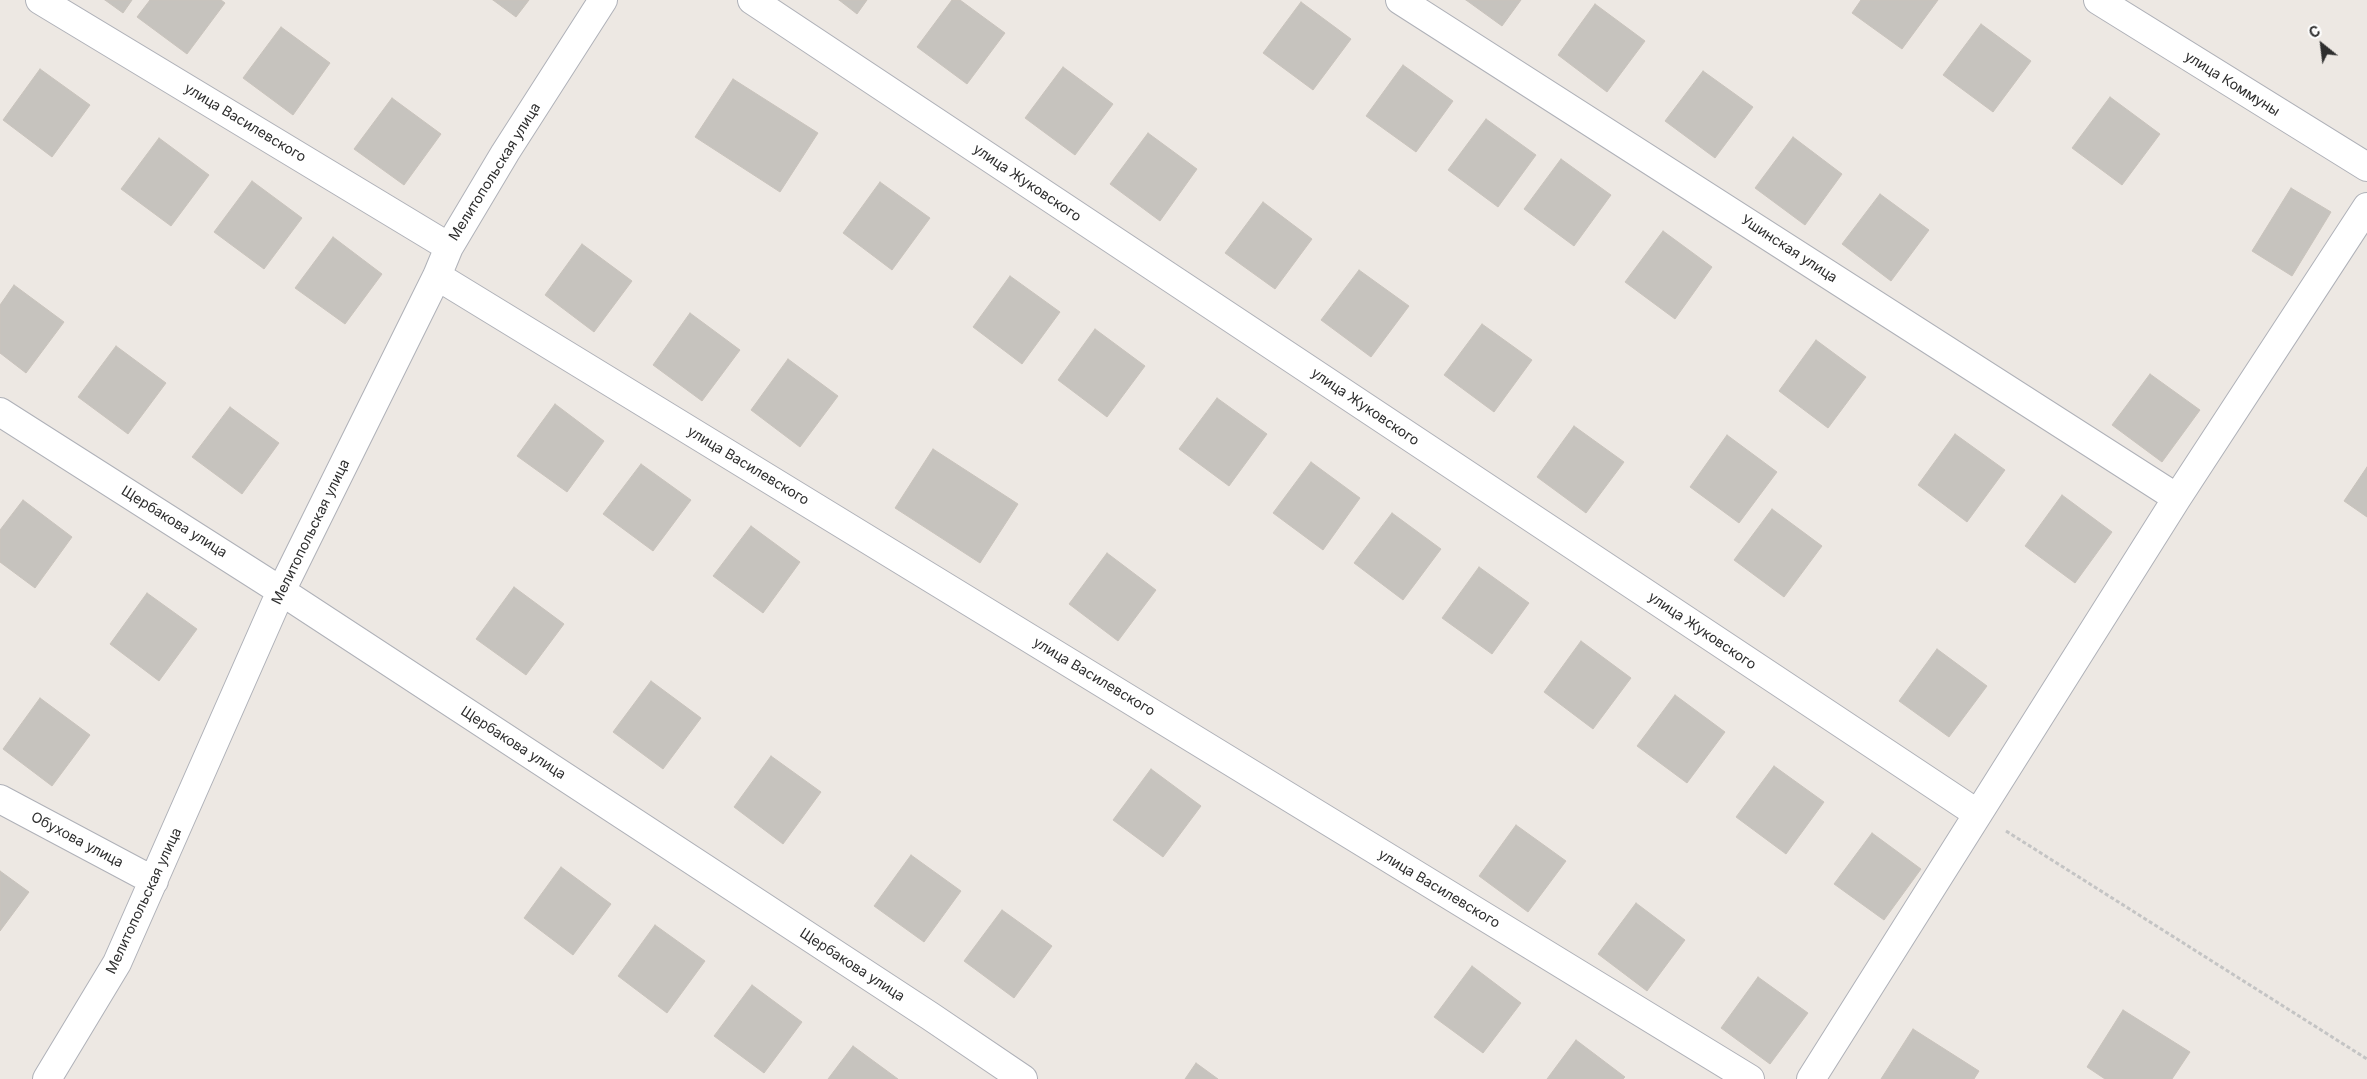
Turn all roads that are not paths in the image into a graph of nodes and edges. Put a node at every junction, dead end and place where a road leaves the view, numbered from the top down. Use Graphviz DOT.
graph roads {
  1 [pos="40,0"];
  2 [pos="602,0"];
  3 [pos="752,0"];
  4 [pos="1400,0"];
  5 [pos="2098,0"];
  6 [pos="2367,167"];
  7 [pos="2367,207"];
  8 [pos="449,247"];
  9 [pos="437,276"];
  10 [pos="0,412"];
  11 [pos="2178,498"];
  12 [pos="281,591"];
  13 [pos="0,799"];
  14 [pos="1978,814"];
  15 [pos="154,882"];
  16 [pos="47,1079"];
  17 [pos="1023,1079"];
  18 [pos="1750,1079"];
  19 [pos="1811,1079"];
  1 -- 8 [label="street, улица Василевского"];
  2 -- 8 [label="street, Мелитопольская улица"];
  3 -- 14 [label="street, улица Жуковского"];
  4 -- 11 [label="street, Ушинская улица"];
  5 -- 6 [label="street, улица Коммуны"];
  7 -- 11 [label="street"];
  8 -- 9 [label="street, Мелитопольская улица"];
  9 -- 12 [label="street, Мелитопольская улица"];
  9 -- 18 [label="street, улица Василевского"];
  10 -- 12 [label="street, Щербакова улица"];
  11 -- 14 [label="street"];
  12 -- 15 [label="street, Мелитопольская улица"];
  12 -- 17 [label="street, Щербакова улица"];
  13 -- 15 [label="street, Обухова улица"];
  14 -- 19 [label="street"];
  15 -- 16 [label="street, Мелитопольская улица"];
}
